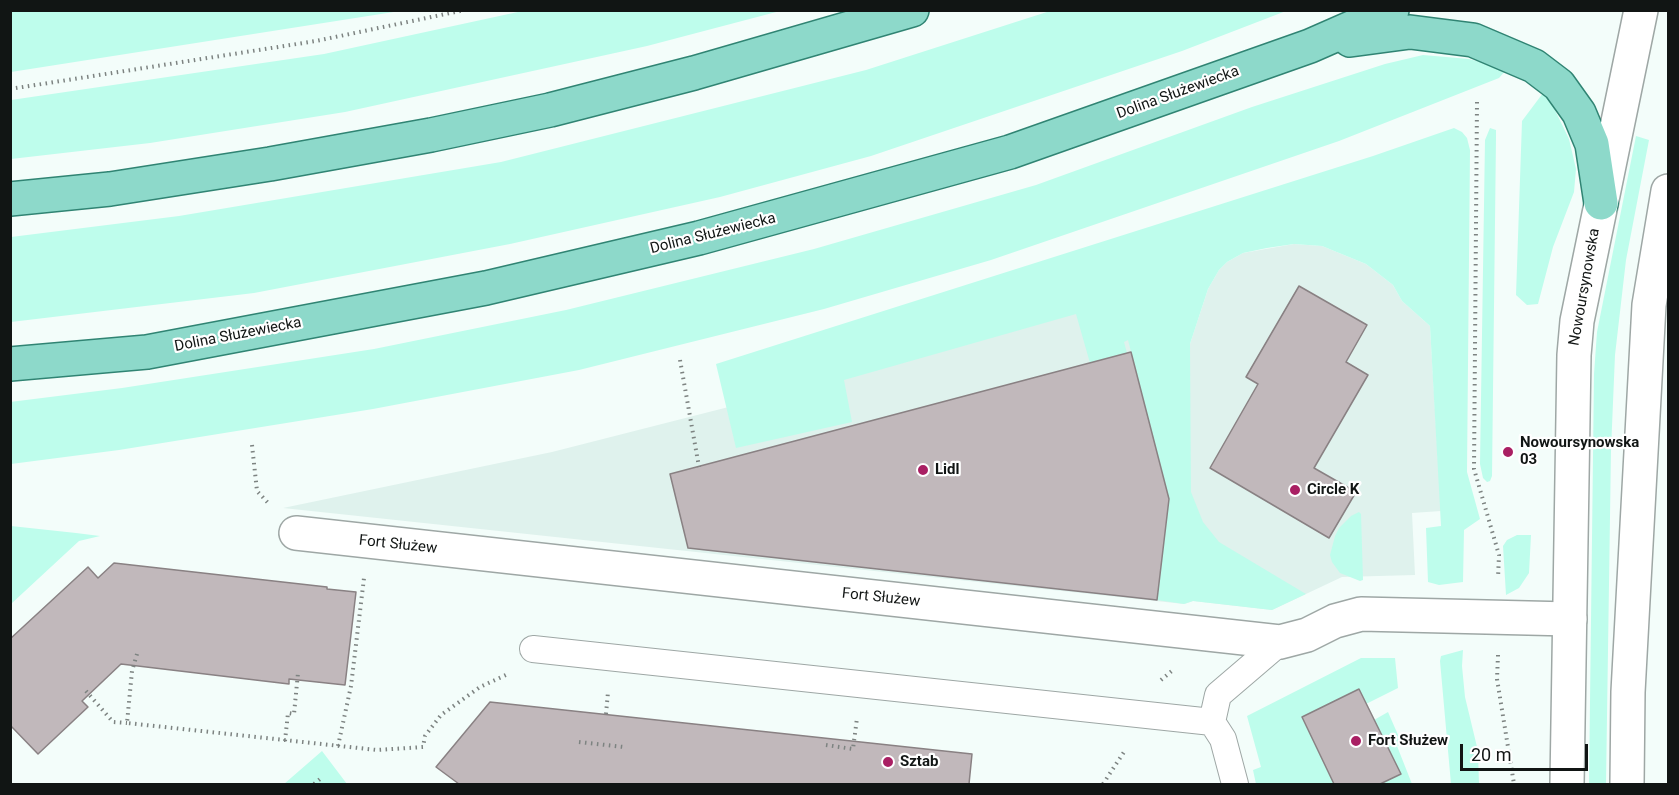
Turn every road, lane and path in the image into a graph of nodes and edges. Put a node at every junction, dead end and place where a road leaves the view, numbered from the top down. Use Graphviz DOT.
graph roads {
  1 [pos="465,10"];
  2 [pos="912,10"];
  3 [pos="1392,10"];
  4 [pos="1641,10"];
  5 [pos="1310,46"];
  6 [pos="10,89"];
  7 [pos="1477,102"];
  8 [pos="1668,191"];
  9 [pos="10,199"];
  10 [pos="1601,203"];
  11 [pos="680,360"];
  12 [pos="10,364"];
  13 [pos="252,445"];
  14 [pos="699,467"];
  15 [pos="296,533"];
  16 [pos="368,541"];
  17 [pos="1498,585"];
  18 [pos="1570,619"];
  19 [pos="1280,642"];
  20 [pos="1498,648"];
  21 [pos="533,649"];
  22 [pos="137,654"];
  23 [pos="298,673"];
  24 [pos="513,673"];
  25 [pos="86,691"];
  26 [pos="608,691"];
  27 [pos="858,709"];
  28 [pos="606,714"];
  29 [pos="1212,722"];
  30 [pos="128,723"];
  31 [pos="285,741"];
  32 [pos="1131,741"];
  33 [pos="579,742"];
  34 [pos="826,745"];
  35 [pos="338,746"];
  36 [pos="624,747"];
  37 [pos="320,779"];
  38 [pos="314,784"];
  39 [pos="1103,784"];
  40 [pos="1236,784"];
  41 [pos="1514,784"];
  42 [pos="1567,784"];
  43 [pos="1627,784"];
  1 -- 6 [label="path"];
  2 -- 9 [label="main road"];
  3 -- 5 [label="main road, Dolina Służewiecka"];
  4 -- 10 [label="street, Nowoursynowska"];
  5 -- 10 [label="main road"];
  5 -- 12 [label="main road, Dolina Służewiecka"];
  7 -- 17 [label="path"];
  8 -- 43 [label="street"];
  10 -- 18 [label="street, Nowoursynowska"];
  11 -- 14 [label="path"];
  13 -- 15 [label="path"];
  15 -- 16 [label="street, Fort Służew"];
  16 -- 19 [label="street, Fort Służew"];
  16 -- 35 [label="path"];
  18 -- 19 [label="street, Fort Służew"];
  18 -- 42 [label="street, Nowoursynowska"];
  19 -- 29 [label="lane"];
  20 -- 41 [label="path"];
  21 -- 29 [label="lane"];
  22 -- 30 [label="path"];
  23 -- 31 [label="path"];
  24 -- 35 [label="path"];
  25 -- 30 [label="path"];
  26 -- 28 [label="path"];
  27 -- 34 [label="path"];
  29 -- 40 [label="lane"];
  30 -- 31 [label="path"];
  31 -- 35 [label="path"];
  32 -- 39 [label="path"];
  33 -- 36 [label="path"];
  37 -- 38 [label="path"];
}
